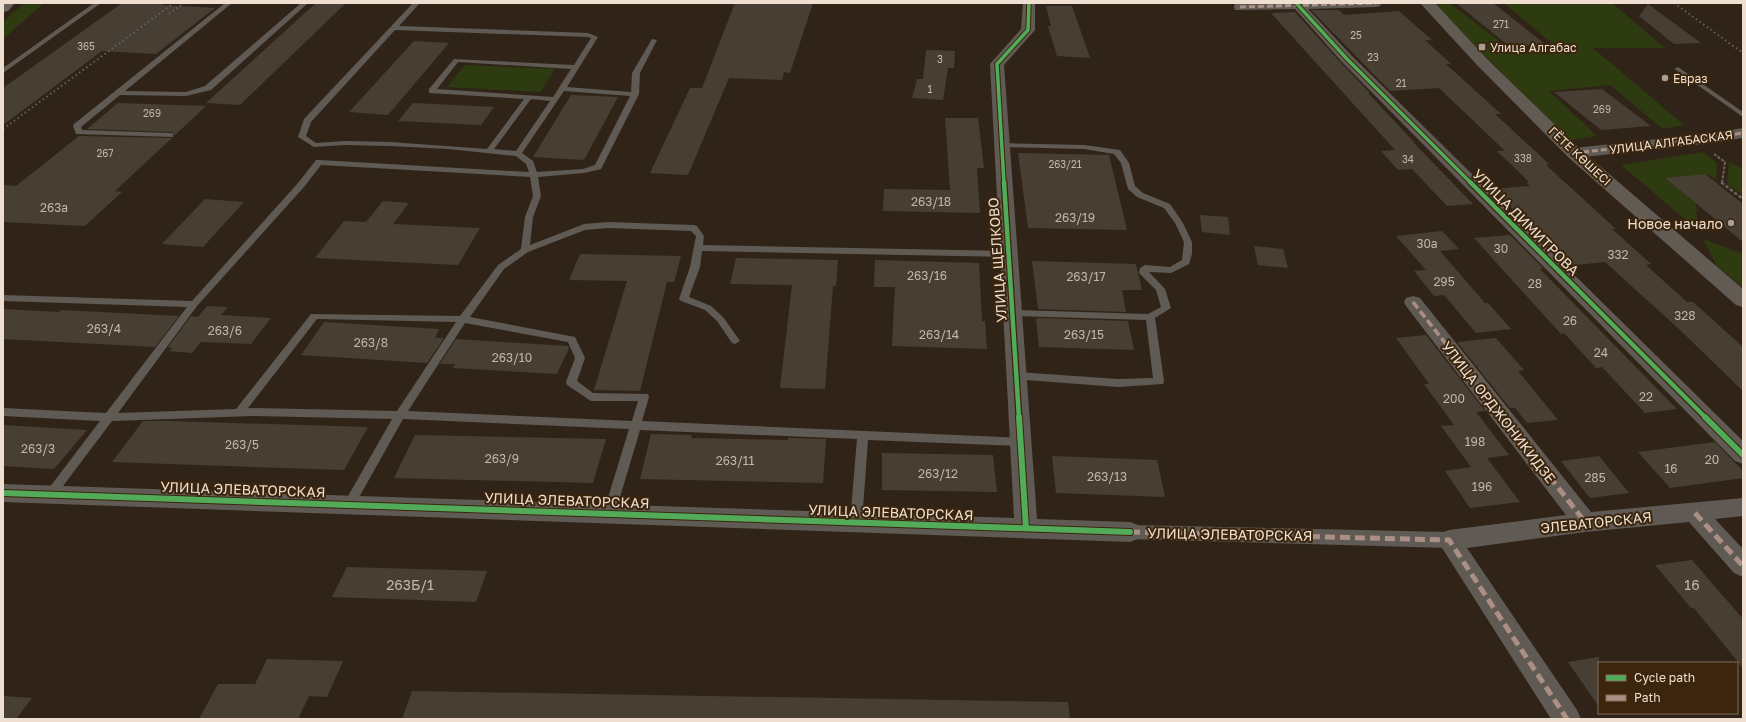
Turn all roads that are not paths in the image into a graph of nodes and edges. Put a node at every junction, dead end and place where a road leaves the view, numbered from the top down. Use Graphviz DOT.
graph roads {
  1 [pos="8,3"];
  2 [pos="98,3"];
  3 [pos="229,3"];
  4 [pos="305,3"];
  5 [pos="417,3"];
  6 [pos="1029,3"];
  7 [pos="1376,3"];
  8 [pos="1427,3"];
  9 [pos="1297,4"];
  10 [pos="1240,7"];
  11 [pos="3,8"];
  12 [pos="395,28"];
  13 [pos="654,40"];
  14 [pos="576,67"];
  15 [pos="1678,69"];
  16 [pos="3,71"];
  17 [pos="562,89"];
  18 [pos="119,93"];
  19 [pos="635,94"];
  20 [pos="529,97"];
  21 [pos="556,99"];
  22 [pos="1743,115"];
  23 [pos="1743,133"];
  24 [pos="170,135"];
  25 [pos="314,145"];
  26 [pos="1002,146"];
  27 [pos="489,151"];
  28 [pos="1574,153"];
  29 [pos="518,154"];
  30 [pos="319,162"];
  31 [pos="534,176"];
  32 [pos="698,248"];
  33 [pos="525,250"];
  34 [pos="1009,254"];
  35 [pos="3,298"];
  36 [pos="1743,300"];
  37 [pos="1413,302"];
  38 [pos="194,304"];
  39 [pos="1013,313"];
  40 [pos="1150,317"];
  41 [pos="463,319"];
  42 [pos="735,341"];
  43 [pos="1017,376"];
  44 [pos="3,412"];
  45 [pos="238,413"];
  46 [pos="400,415"];
  47 [pos="110,417"];
  48 [pos="635,426"];
  49 [pos="863,436"];
  50 [pos="1021,442"];
  51 [pos="1743,455"];
  52 [pos="3,493"];
  53 [pos="50,494"];
  54 [pos="349,505"];
  55 [pos="1743,507"];
  56 [pos="1695,512"];
  57 [pos="609,514"];
  58 [pos="856,522"];
  59 [pos="1586,522"];
  60 [pos="1026,528"];
  61 [pos="1130,532"];
  62 [pos="1449,540"];
  63 [pos="1743,566"];
  64 [pos="1567,719"];
  1 -- 11 [label="main road"];
  2 -- 16 [label="lane"];
  3 -- 18 [label="lane"];
  4 -- 18 [label="lane"];
  5 -- 12 [label="lane"];
  6 -- 26 [label="street, УЛИЦА ЩЕЛКОВО"];
  7 -- 9 [label="street"];
  8 -- 28 [label="main road, ГЁТЕ КӨШЕСІ"];
  9 -- 10 [label="street"];
  9 -- 51 [label="street, УЛИЦА ДИМИТРОВА"];
  12 -- 14 [label="lane"];
  12 -- 25 [label="lane"];
  13 -- 19 [label="lane"];
  14 -- 17 [label="lane"];
  14 -- 20 [label="lane"];
  15 -- 22 [label="lane"];
  17 -- 19 [label="lane"];
  17 -- 21 [label="lane"];
  18 -- 24 [label="lane"];
  19 -- 31 [label="lane"];
  20 -- 21 [label="lane"];
  20 -- 27 [label="lane"];
  21 -- 29 [label="lane"];
  23 -- 28 [label="street, УЛИЦА АЛГАБАСКАЯ"];
  25 -- 27 [label="lane"];
  25 -- 30 [label="lane"];
  26 -- 34 [label="street, УЛИЦА ЩЕЛКОВО"];
  26 -- 40 [label="lane"];
  27 -- 29 [label="lane"];
  28 -- 36 [label="main road, ГЁТЕ КӨШЕСІ"];
  29 -- 31 [label="lane"];
  30 -- 31 [label="lane"];
  30 -- 38 [label="lane"];
  31 -- 33 [label="lane"];
  32 -- 33 [label="lane"];
  32 -- 34 [label="lane"];
  32 -- 42 [label="lane"];
  33 -- 41 [label="lane"];
  34 -- 39 [label="street, УЛИЦА ЩЕЛКОВО"];
  35 -- 38 [label="lane"];
  37 -- 59 [label="street, УЛИЦА ОРДЖОНИКИДЗЕ"];
  38 -- 47 [label="lane"];
  39 -- 40 [label="lane"];
  39 -- 43 [label="street, УЛИЦА ЩЕЛКОВО"];
  40 -- 43 [label="lane"];
  41 -- 45 [label="lane"];
  41 -- 46 [label="lane"];
  41 -- 48 [label="lane"];
  43 -- 50 [label="street, УЛИЦА ЩЕЛКОВО"];
  44 -- 47 [label="lane"];
  45 -- 46 [label="lane"];
  45 -- 47 [label="lane"];
  46 -- 48 [label="lane"];
  46 -- 54 [label="lane"];
  47 -- 53 [label="lane"];
  48 -- 49 [label="lane"];
  48 -- 57 [label="lane"];
  49 -- 50 [label="lane"];
  49 -- 58 [label="lane"];
  50 -- 60 [label="street, УЛИЦА ЩЕЛКОВО"];
  52 -- 53 [label="street, УЛИЦА ЭЛЕВАТОРСКАЯ"];
  53 -- 54 [label="street, УЛИЦА ЭЛЕВАТОРСКАЯ"];
  54 -- 57 [label="street, УЛИЦА ЭЛЕВАТОРСКАЯ"];
  55 -- 56 [label="street, ЭЛЕВАТОРСКАЯ"];
  56 -- 59 [label="street, ЭЛЕВАТОРСКАЯ"];
  56 -- 63 [label="street"];
  57 -- 58 [label="street, УЛИЦА ЭЛЕВАТОРСКАЯ"];
  58 -- 60 [label="street, УЛИЦА ЭЛЕВАТОРСКАЯ"];
  59 -- 62 [label="street, ЭЛЕВАТОРСКАЯ"];
  60 -- 61 [label="street, УЛИЦА ЭЛЕВАТОРСКАЯ"];
  61 -- 62 [label="street, УЛИЦА ЭЛЕВАТОРСКАЯ"];
  62 -- 64 [label="street"];
}
